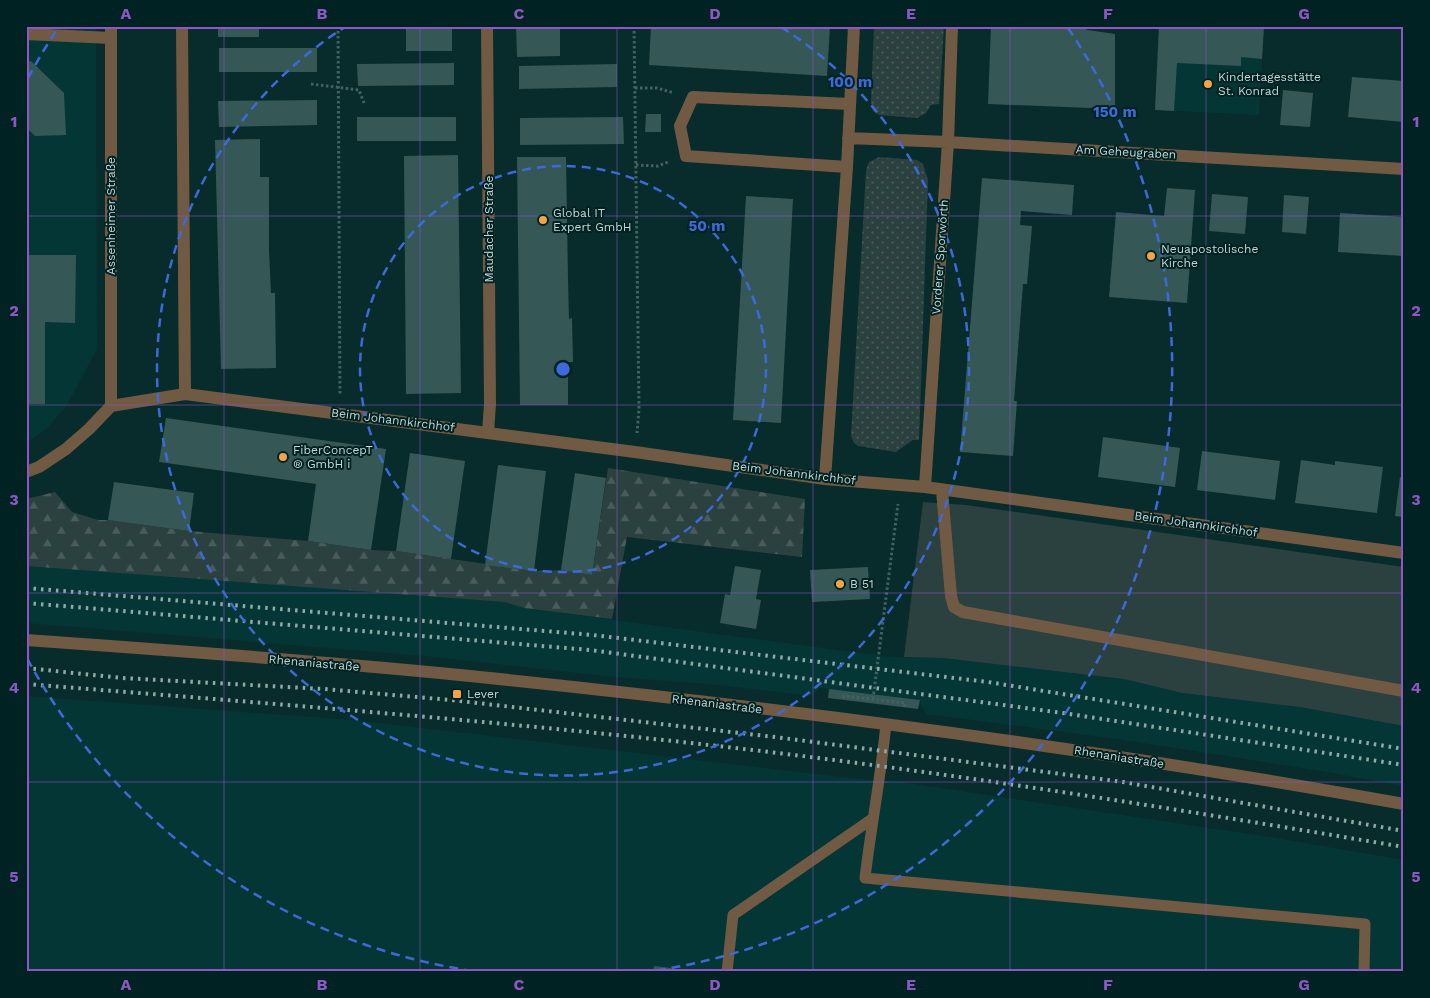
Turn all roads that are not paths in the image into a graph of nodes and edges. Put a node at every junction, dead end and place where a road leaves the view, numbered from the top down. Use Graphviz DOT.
graph roads {
  1 [pos="182,26"];
  2 [pos="487,26"];
  3 [pos="854,26"];
  4 [pos="952,26"];
  5 [pos="111,32"];
  6 [pos="26,34"];
  7 [pos="850,104"];
  8 [pos="848,138"];
  9 [pos="948,142"];
  10 [pos="847,167"];
  11 [pos="1404,169"];
  12 [pos="185,394"];
  13 [pos="111,406"];
  14 [pos="488,432"];
  15 [pos="26,472"];
  16 [pos="825,479"];
  17 [pos="925,487"];
  18 [pos="942,490"];
  19 [pos="1404,553"];
  20 [pos="26,640"];
  21 [pos="1404,692"];
  22 [pos="886,724"];
  23 [pos="1404,804"];
  24 [pos="872,819"];
  25 [pos="727,972"];
  26 [pos="1364,972"];
  1 -- 12 [label="street"];
  2 -- 14 [label="street, Maudacher Straße"];
  3 -- 7 [label="street"];
  4 -- 9 [label="street, Vorderer Sporwörth"];
  5 -- 6 [label="street"];
  5 -- 13 [label="street, Assenheimer Straße"];
  7 -- 8 [label="street"];
  7 -- 10 [label="street"];
  8 -- 9 [label="street, Am Geheugraben"];
  8 -- 10 [label="street"];
  9 -- 11 [label="street, Am Geheugraben"];
  9 -- 17 [label="street, Vorderer Sporwörth"];
  10 -- 16 [label="street"];
  12 -- 13 [label="street, Beim Johannkirchhof"];
  12 -- 14 [label="street, Beim Johannkirchhof"];
  13 -- 15 [label="street"];
  14 -- 16 [label="street, Beim Johannkirchhof"];
  16 -- 17 [label="street, Beim Johannkirchhof"];
  17 -- 18 [label="street, Beim Johannkirchhof"];
  18 -- 19 [label="street, Beim Johannkirchhof"];
  18 -- 21 [label="street"];
  20 -- 22 [label="street, Rhenaniastraße"];
  22 -- 23 [label="street, Rhenaniastraße"];
  22 -- 24 [label="lane"];
  24 -- 25 [label="lane"];
  24 -- 26 [label="lane"];
}
